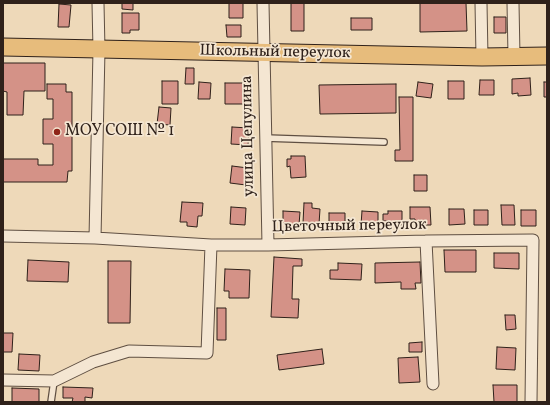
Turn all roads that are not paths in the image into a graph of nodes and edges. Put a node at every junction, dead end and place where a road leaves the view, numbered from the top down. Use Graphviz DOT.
graph roads {
  1 [pos="98,3"];
  2 [pos="263,3"];
  3 [pos="481,3"];
  4 [pos="513,3"];
  5 [pos="3,47"];
  6 [pos="99,50"];
  7 [pos="264,53"];
  8 [pos="514,56"];
  9 [pos="547,56"];
  10 [pos="482,57"];
  11 [pos="265,138"];
  12 [pos="384,142"];
  13 [pos="3,236"];
  14 [pos="95,238"];
  15 [pos="426,241"];
  16 [pos="210,245"];
  17 [pos="268,245"];
  18 [pos="3,380"];
  19 [pos="54,381"];
  20 [pos="433,384"];
  21 [pos="51,402"];
  22 [pos="531,402"];
  1 -- 6 [label="street"];
  2 -- 7 [label="street, улица Цепулина"];
  3 -- 10 [label="street"];
  4 -- 8 [label="street"];
  5 -- 6 [label="main road, Школьный переулок"];
  6 -- 7 [label="main road, Школьный переулок"];
  6 -- 14 [label="street"];
  7 -- 10 [label="main road, Школьный переулок"];
  7 -- 11 [label="street, улица Цепулина"];
  8 -- 9 [label="main road, Школьный переулок"];
  8 -- 10 [label="main road, Школьный переулок"];
  11 -- 12 [label="lane"];
  11 -- 17 [label="street, улица Цепулина"];
  13 -- 14 [label="street, Цветочный переулок"];
  14 -- 16 [label="street, Цветочный переулок"];
  15 -- 17 [label="street, Цветочный переулок"];
  15 -- 20 [label="street"];
  15 -- 22 [label="street, Цветочный переулок"];
  16 -- 17 [label="street, Цветочный переулок"];
  16 -- 19 [label="street"];
  18 -- 19 [label="street"];
  19 -- 21 [label="lane"];
}
